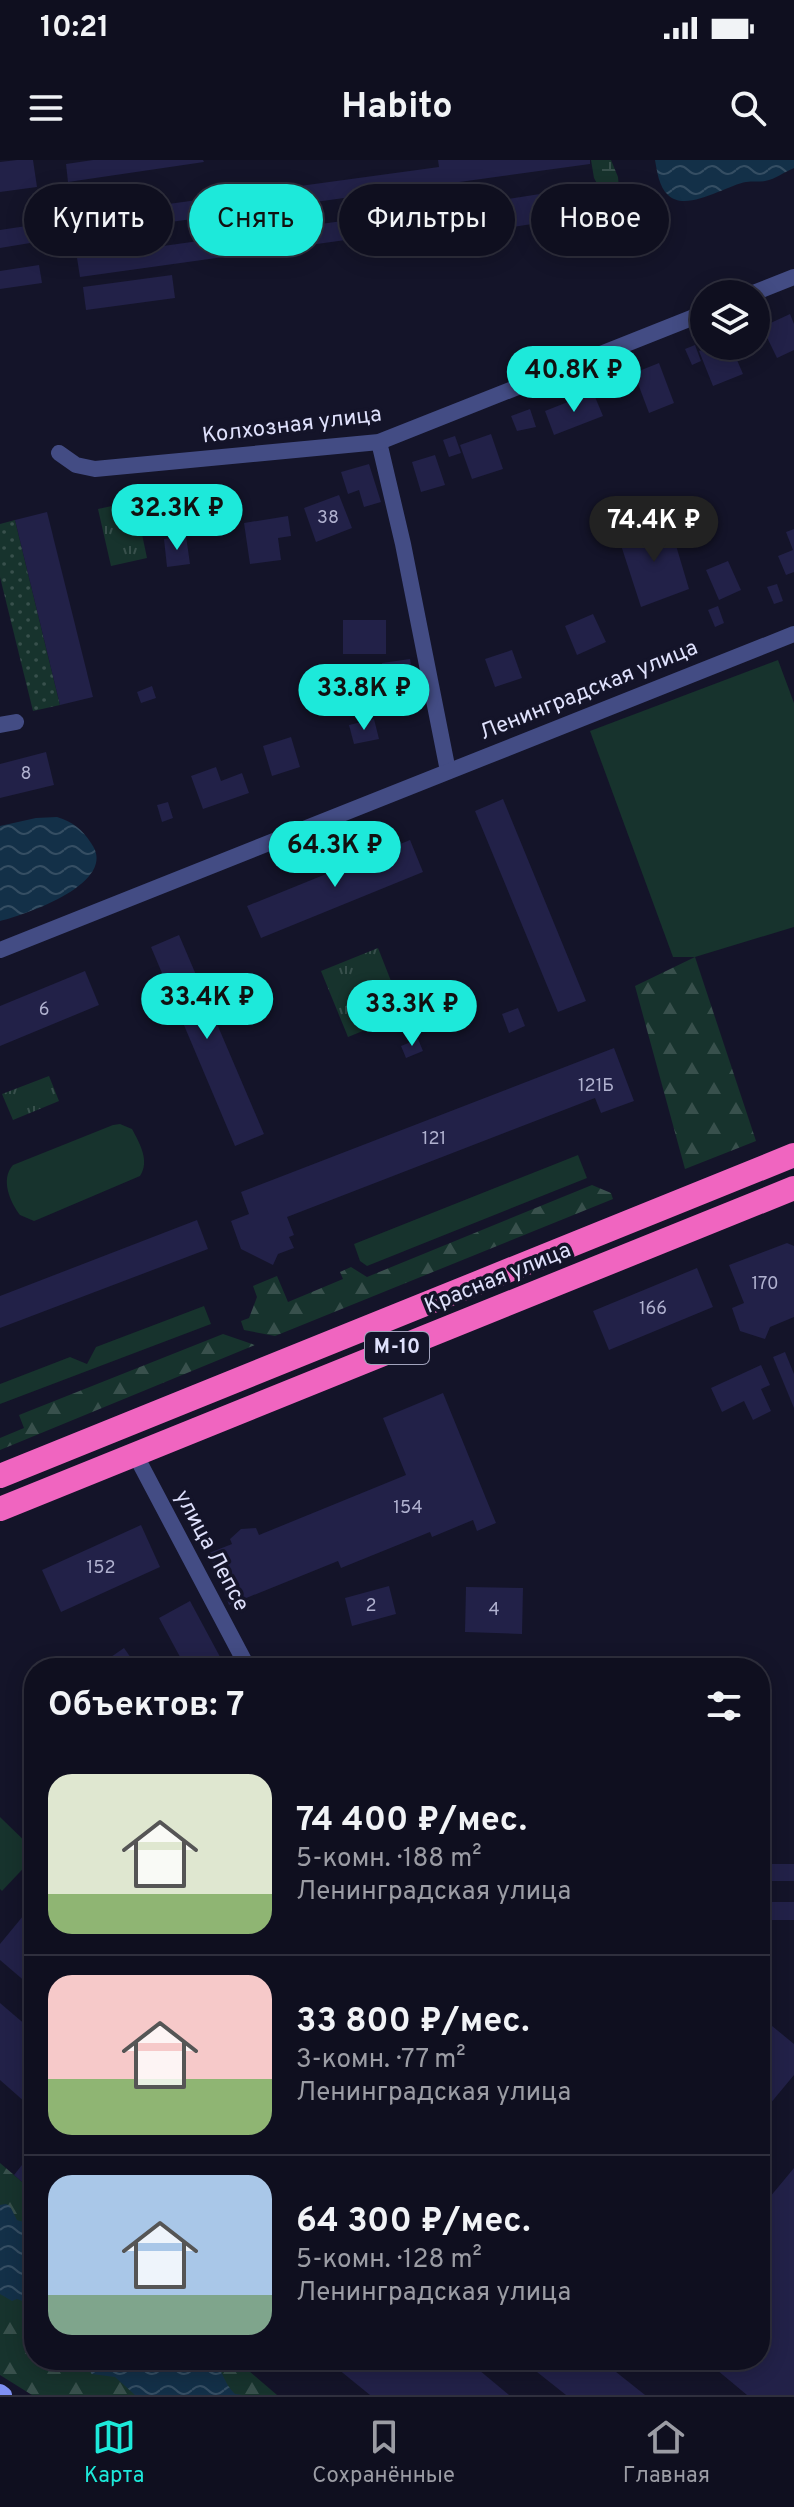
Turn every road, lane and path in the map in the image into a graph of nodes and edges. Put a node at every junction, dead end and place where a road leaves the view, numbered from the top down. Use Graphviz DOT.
graph roads {
  1 [pos="794,277"];
  2 [pos="770,286"];
  3 [pos="690,319"];
  4 [pos="379,442"];
  5 [pos="59,453"];
  6 [pos="794,634"];
  7 [pos="448,771"];
  8 [pos="0,950"];
  9 [pos="794,1155"];
  10 [pos="794,1188"];
  11 [pos="135,1454"];
  12 [pos="0,1476"];
  13 [pos="0,1509"];
  14 [pos="243,1658"];
  1 -- 2 [label="street"];
  3 -- 4 [label="street, Колхозная улица"];
  4 -- 5 [label="street, Колхозная улица"];
  4 -- 7 [label="street"];
  6 -- 7 [label="street, Ленинградская улица"];
  7 -- 8 [label="street, Ленинградская улица"];
  9 -- 12 [label="highway, Красная улица / М-10"];
  10 -- 11 [label="highway, Красная улица / М-10"];
  11 -- 13 [label="highway, Красная улица / М-10"];
  11 -- 14 [label="street, улица Лепсе"];
}
